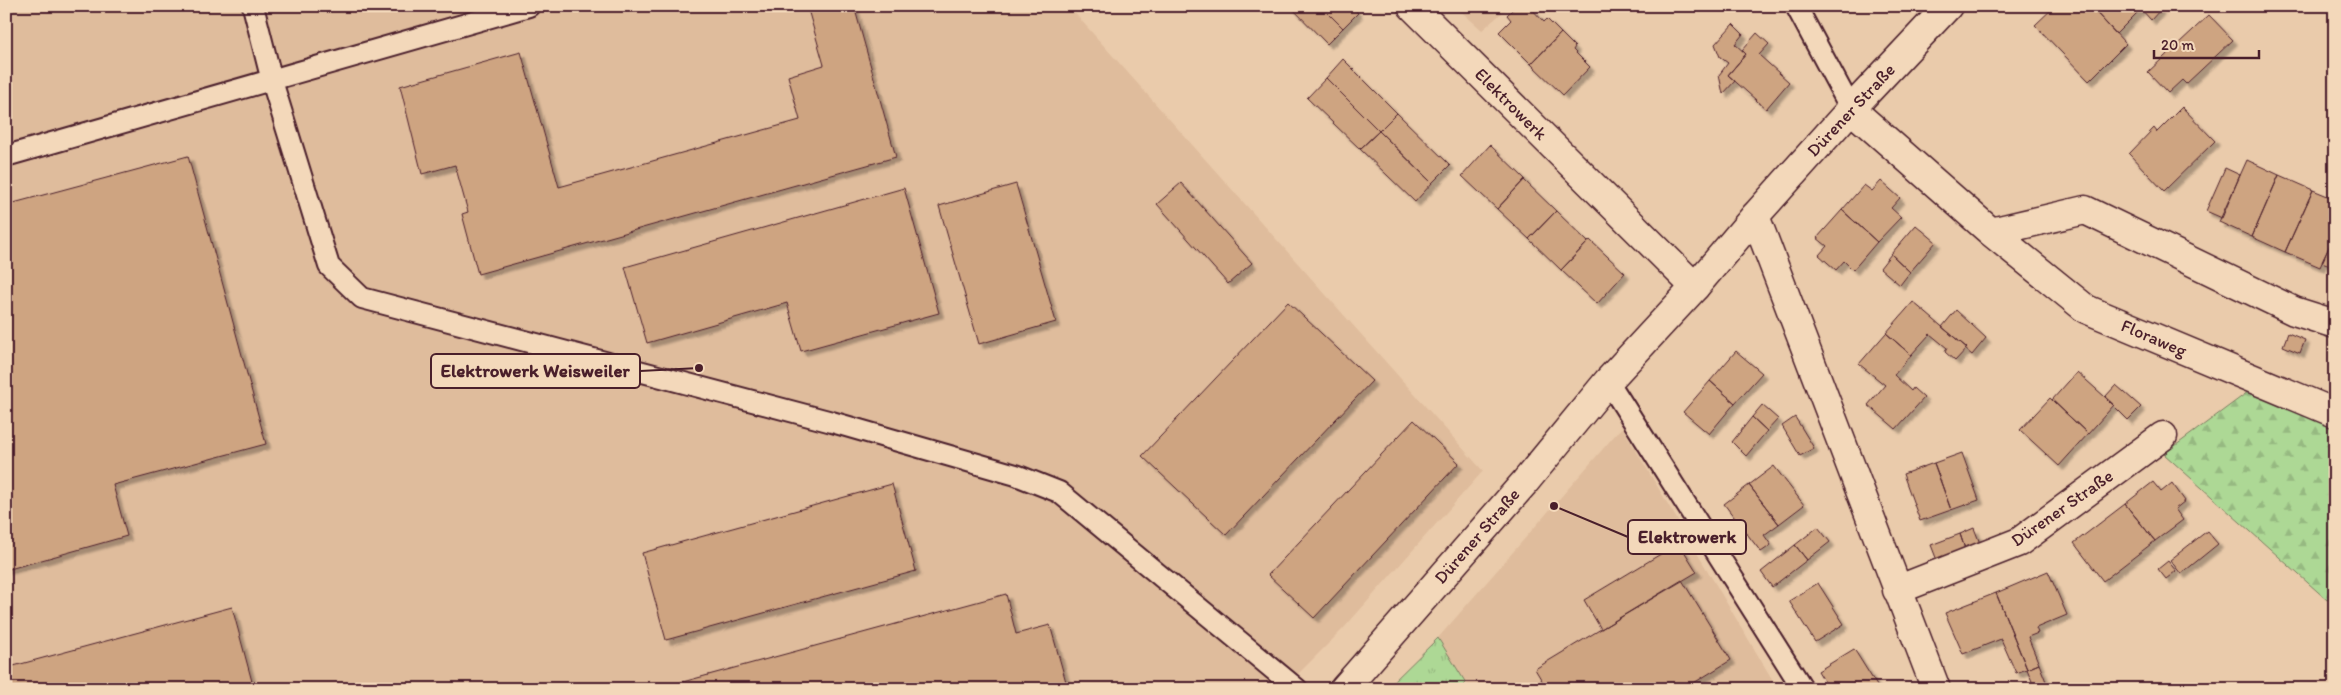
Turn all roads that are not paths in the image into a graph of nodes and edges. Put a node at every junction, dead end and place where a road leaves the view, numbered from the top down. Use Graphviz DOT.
graph roads {
  1 [pos="253,6"];
  2 [pos="529,6"];
  3 [pos="1412,6"];
  4 [pos="1796,6"];
  5 [pos="1948,6"];
  6 [pos="272,80"];
  7 [pos="1851,108"];
  8 [pos="6,156"];
  9 [pos="1755,216"];
  10 [pos="1992,232"];
  11 [pos="1695,287"];
  12 [pos="2335,324"];
  13 [pos="1608,381"];
  14 [pos="2335,413"];
  15 [pos="2163,436"];
  16 [pos="1897,590"];
  17 [pos="1296,689"];
  18 [pos="1344,689"];
  19 [pos="1804,689"];
  20 [pos="1936,689"];
  1 -- 6 [label="lane"];
  2 -- 6 [label="lane"];
  3 -- 11 [label="street, Elektrowerk"];
  4 -- 7 [label="lane"];
  5 -- 7 [label="street, Dürener Straße"];
  6 -- 8 [label="lane"];
  6 -- 17 [label="lane"];
  7 -- 9 [label="street, Dürener Straße"];
  7 -- 10 [label="street, Floraweg"];
  9 -- 11 [label="street, Dürener Straße"];
  9 -- 16 [label="street"];
  10 -- 12 [label="street"];
  10 -- 14 [label="street, Floraweg"];
  11 -- 13 [label="street, Dürener Straße"];
  13 -- 18 [label="street, Dürener Straße"];
  13 -- 19 [label="lane"];
  15 -- 16 [label="street, Dürener Straße"];
  16 -- 20 [label="street"];
}
